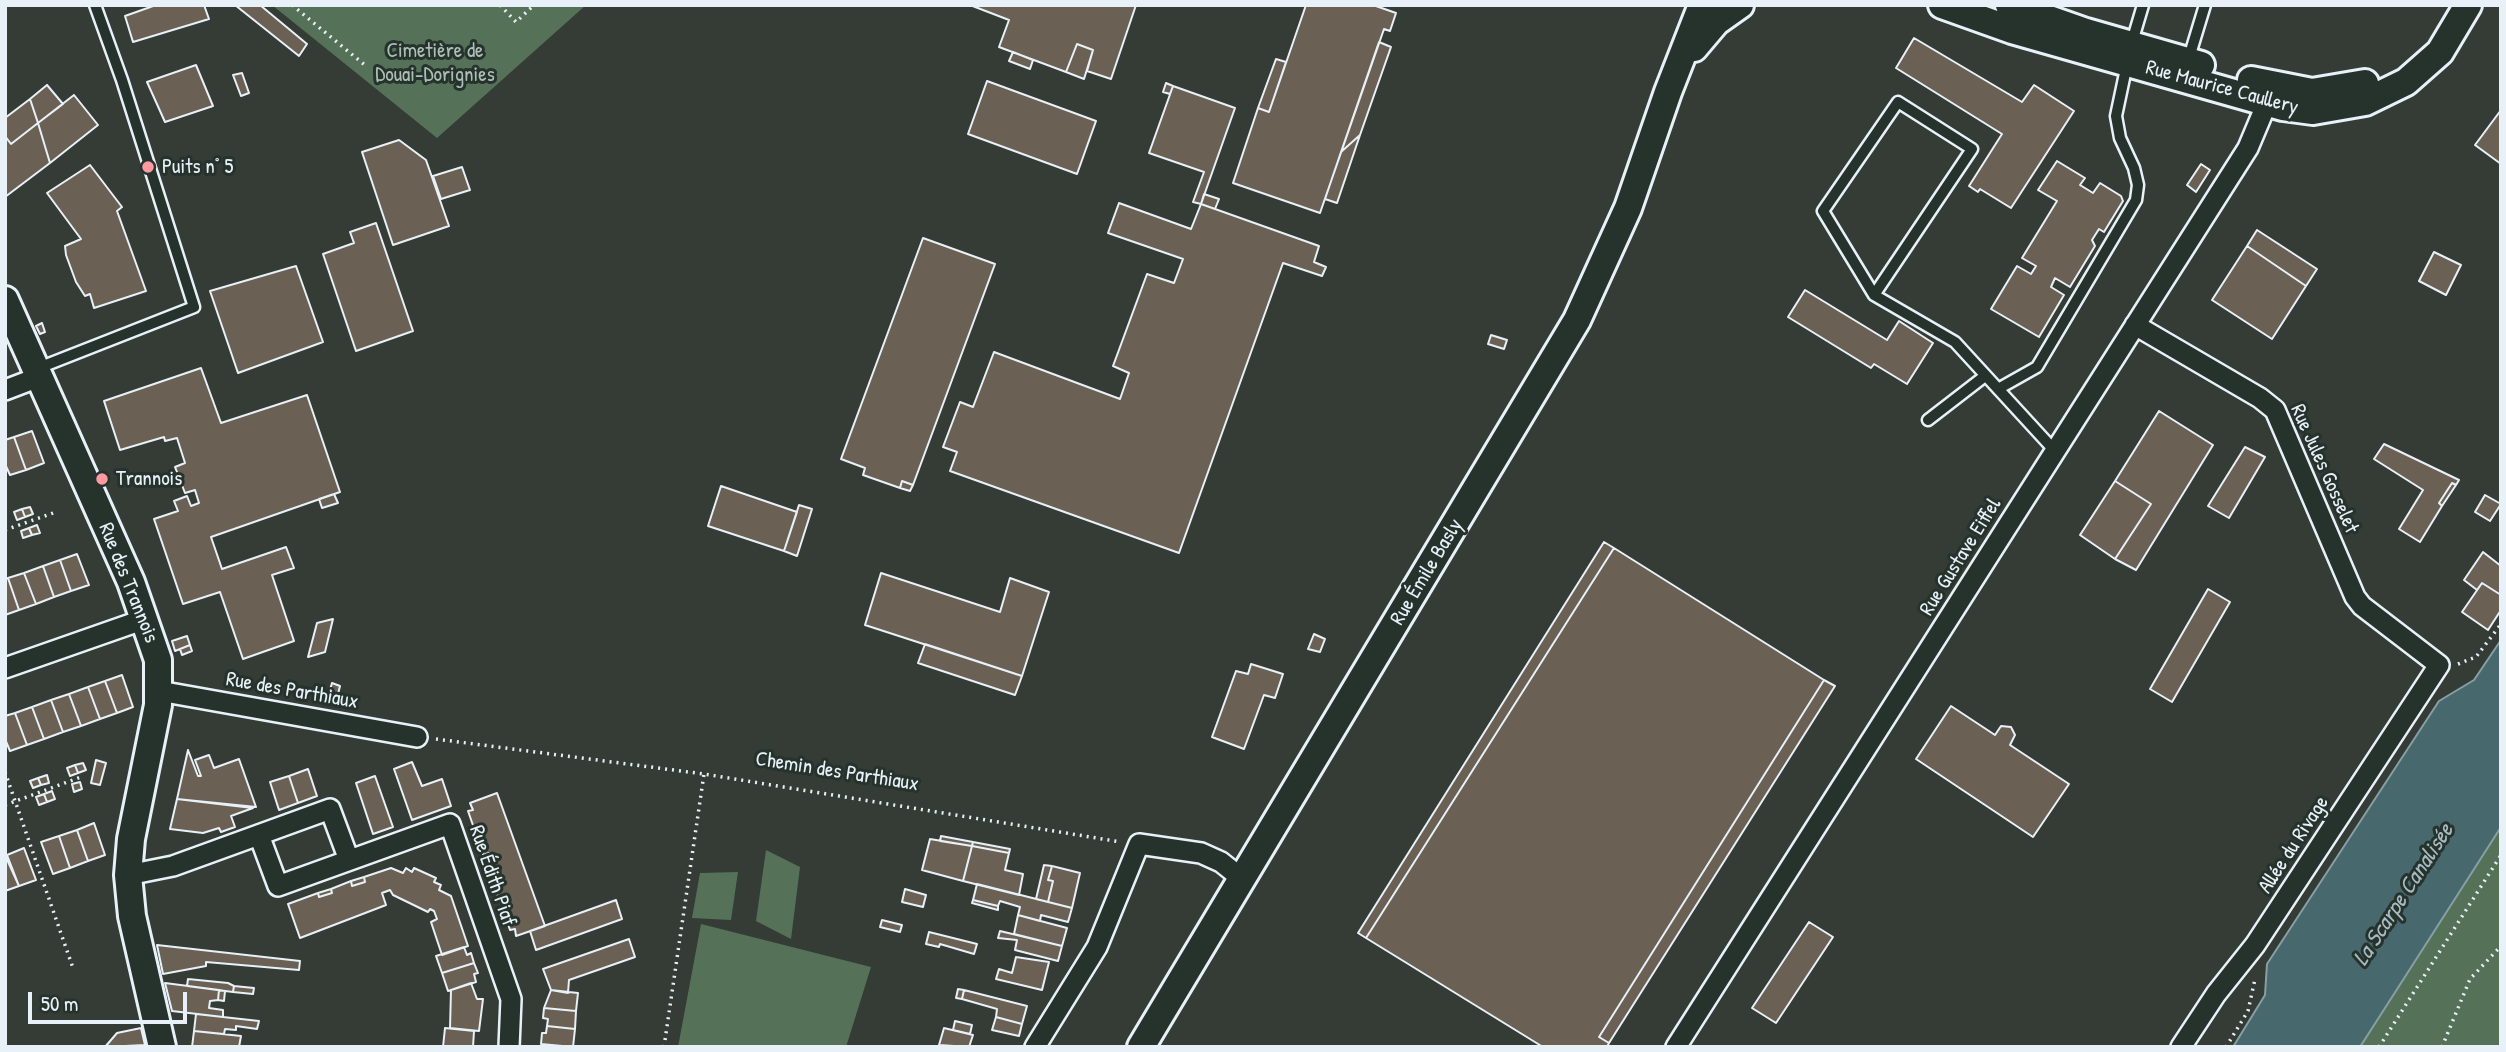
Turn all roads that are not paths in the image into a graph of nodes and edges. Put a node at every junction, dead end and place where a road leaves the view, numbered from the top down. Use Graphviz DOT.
graph roads {
  1 [pos="95,5"];
  2 [pos="1702,5"];
  3 [pos="1740,5"];
  4 [pos="1942,5"];
  5 [pos="2009,5"];
  6 [pos="2143,5"];
  7 [pos="2205,5"];
  8 [pos="2466,5"];
  9 [pos="2130,53"];
  10 [pos="2186,70"];
  11 [pos="1673,78"];
  12 [pos="2271,95"];
  13 [pos="1874,295"];
  14 [pos="5,300"];
  15 [pos="2136,324"];
  16 [pos="37,373"];
  17 [pos="1985,376"];
  18 [pos="1997,389"];
  19 [pos="5,390"];
  20 [pos="1928,420"];
  21 [pos="2055,451"];
  22 [pos="145,619"];
  23 [pos="2439,665"];
  24 [pos="5,668"];
  25 [pos="159,691"];
  26 [pos="416,737"];
  27 [pos="259,835"];
  28 [pos="349,860"];
  29 [pos="128,875"];
  30 [pos="1241,878"];
  31 [pos="162,1047"];
  32 [pos="509,1047"];
  33 [pos="1035,1047"];
  34 [pos="1141,1047"];
  35 [pos="1676,1047"];
  36 [pos="2181,1047"];
  1 -- 16 [label="lane"];
  2 -- 11 [label="street, Rue Émile Basly"];
  3 -- 11 [label="street, Rue Émile Basly"];
  4 -- 9 [label="street, Rue Maurice Caullery"];
  5 -- 9 [label="street, Rue Maurice Caullery"];
  6 -- 9 [label="lane"];
  7 -- 10 [label="lane"];
  8 -- 12 [label="street, Rue Maurice Caullery"];
  9 -- 10 [label="street, Rue Maurice Caullery"];
  9 -- 18 [label="lane"];
  10 -- 12 [label="street, Rue Maurice Caullery"];
  11 -- 30 [label="street, Rue Émile Basly"];
  12 -- 15 [label="street, Rue Gustave Eiffel"];
  13 -- 13 [label="lane"];
  13 -- 17 [label="lane"];
  14 -- 16 [label="street, Rue des Trannois"];
  15 -- 21 [label="street, Rue Gustave Eiffel"];
  15 -- 23 [label="street, Rue Jules Gosselet"];
  16 -- 19 [label="street"];
  16 -- 22 [label="street, Rue des Trannois"];
  17 -- 18 [label="lane"];
  17 -- 20 [label="lane"];
  18 -- 21 [label="lane"];
  21 -- 35 [label="street, Rue Gustave Eiffel"];
  22 -- 24 [label="street"];
  22 -- 25 [label="street, Rue des Trannois"];
  23 -- 36 [label="street, Allée du Rivage"];
  25 -- 26 [label="street, Rue des Parthiaux"];
  25 -- 29 [label="street, Rue des Trannois"];
  27 -- 28 [label="street"];
  27 -- 28 [label="street, Rue Édith Piaf"];
  27 -- 29 [label="street"];
  28 -- 32 [label="street, Rue Édith Piaf"];
  29 -- 31 [label="street, Rue des Trannois"];
  30 -- 33 [label="street"];
  30 -- 34 [label="street, Rue Émile Basly"];
}
